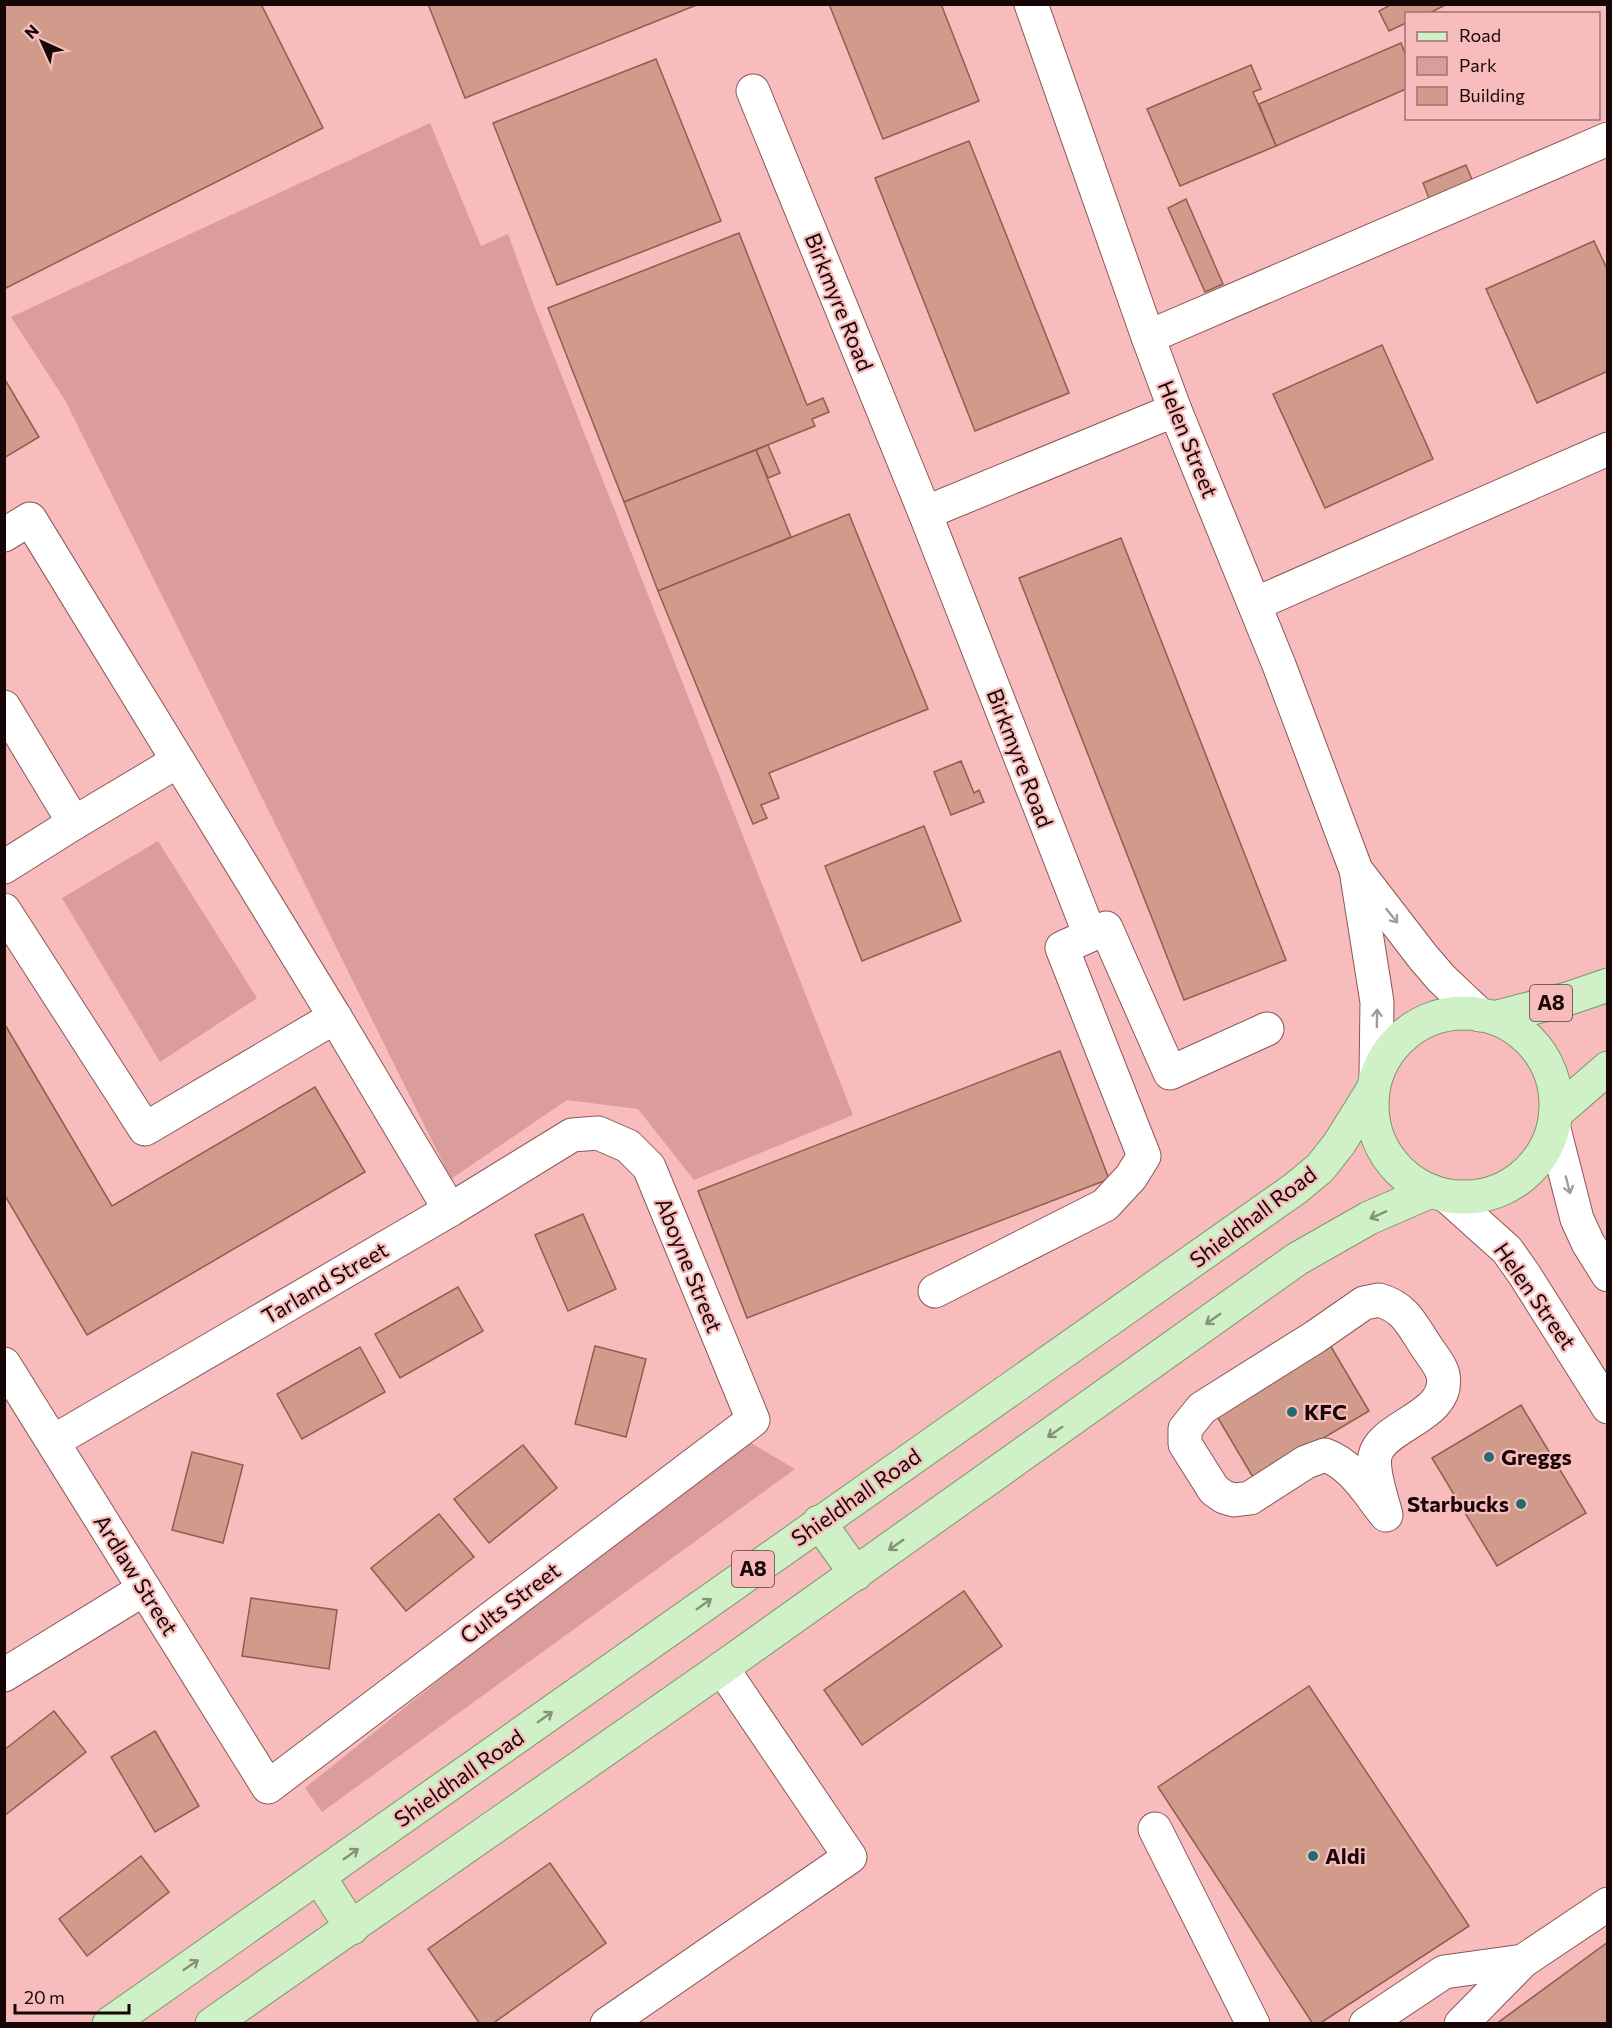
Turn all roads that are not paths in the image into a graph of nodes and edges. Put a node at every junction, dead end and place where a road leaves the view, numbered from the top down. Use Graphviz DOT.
graph roads {
  1 [pos="1032,4"];
  2 [pos="753,91"];
  3 [pos="1608,140"];
  4 [pos="1148,337"];
  5 [pos="1175,410"];
  6 [pos="1608,449"];
  7 [pos="925,513"];
  8 [pos="4,535"];
  9 [pos="1254,604"];
  10 [pos="4,707"];
  11 [pos="178,761"];
  12 [pos="74,823"];
  13 [pos="4,867"];
  14 [pos="1356,870"];
  15 [pos="4,910"];
  16 [pos="1090,935"];
  17 [pos="1608,985"];
  18 [pos="335,1017"];
  19 [pos="1487,1017"];
  20 [pos="1267,1029"];
  21 [pos="1608,1068"];
  22 [pos="1374,1084"];
  23 [pos="1555,1121"];
  24 [pos="598,1133"];
  25 [pos="1440,1194"];
  26 [pos="450,1210"];
  27 [pos="1608,1275"];
  28 [pos="935,1291"];
  29 [pos="4,1364"];
  30 [pos="1608,1407"];
  31 [pos="753,1420"];
  32 [pos="54,1441"];
  33 [pos="1386,1515"];
  34 [pos="819,1522"];
  35 [pos="856,1574"];
  36 [pos="144,1588"];
  37 [pos="722,1668"];
  38 [pos="4,1675"];
  39 [pos="268,1787"];
  40 [pos="1155,1829"];
  41 [pos="319,1878"];
  42 [pos="1608,1904"];
  43 [pos="352,1928"];
  44 [pos="1523,1961"];
  45 [pos="109,2024"];
  46 [pos="212,2024"];
  47 [pos="607,2024"];
  48 [pos="1253,2024"];
  49 [pos="1366,2024"];
  50 [pos="1461,2024"];
  1 -- 4 [label="street, Helen Street"];
  2 -- 7 [label="street, Birkmyre Road"];
  3 -- 4 [label="street"];
  4 -- 5 [label="street, Helen Street"];
  5 -- 7 [label="street"];
  5 -- 9 [label="street, Helen Street"];
  6 -- 9 [label="street"];
  7 -- 16 [label="street, Birkmyre Road"];
  8 -- 11 [label="street"];
  9 -- 14 [label="street, Helen Street"];
  10 -- 12 [label="street"];
  11 -- 12 [label="street"];
  11 -- 18 [label="street"];
  12 -- 13 [label="street"];
  14 -- 19 [label="street, Helen Street, one-way"];
  22 -- 14 [label="street, Helen Street, one-way"];
  15 -- 18 [label="street"];
  16 -- 20 [label="street"];
  16 -- 28 [label="street"];
  17 -- 19 [label="main road, A8"];
  18 -- 26 [label="street"];
  19 -- 22 [label="main road"];
  19 -- 23 [label="main road"];
  21 -- 23 [label="main road"];
  22 -- 25 [label="main road"];
  22 -- 34 [label="main road, Shieldhall Road / A8"];
  23 -- 25 [label="main road"];
  23 -- 27 [label="street, one-way"];
  24 -- 26 [label="street, Tarland Street"];
  24 -- 31 [label="street, Aboyne Street"];
  25 -- 30 [label="street, Helen Street"];
  25 -- 35 [label="main road, one-way"];
  26 -- 32 [label="street, Tarland Street"];
  29 -- 32 [label="street, Ardlaw Street"];
  31 -- 39 [label="street, Cults Street"];
  32 -- 36 [label="street, Ardlaw Street"];
  33 -- 33 [label="street"];
  34 -- 35 [label="main road"];
  41 -- 34 [label="main road, Shieldhall Road / A8, one-way"];
  35 -- 37 [label="main road"];
  36 -- 38 [label="street"];
  36 -- 39 [label="street, Ardlaw Street"];
  37 -- 43 [label="main road"];
  37 -- 47 [label="street"];
  40 -- 48 [label="street"];
  41 -- 43 [label="main road"];
  45 -- 41 [label="main road, Shieldhall Road / A8, one-way"];
  42 -- 44 [label="street"];
  43 -- 46 [label="main road"];
  44 -- 49 [label="street"];
  44 -- 50 [label="street"];
}
